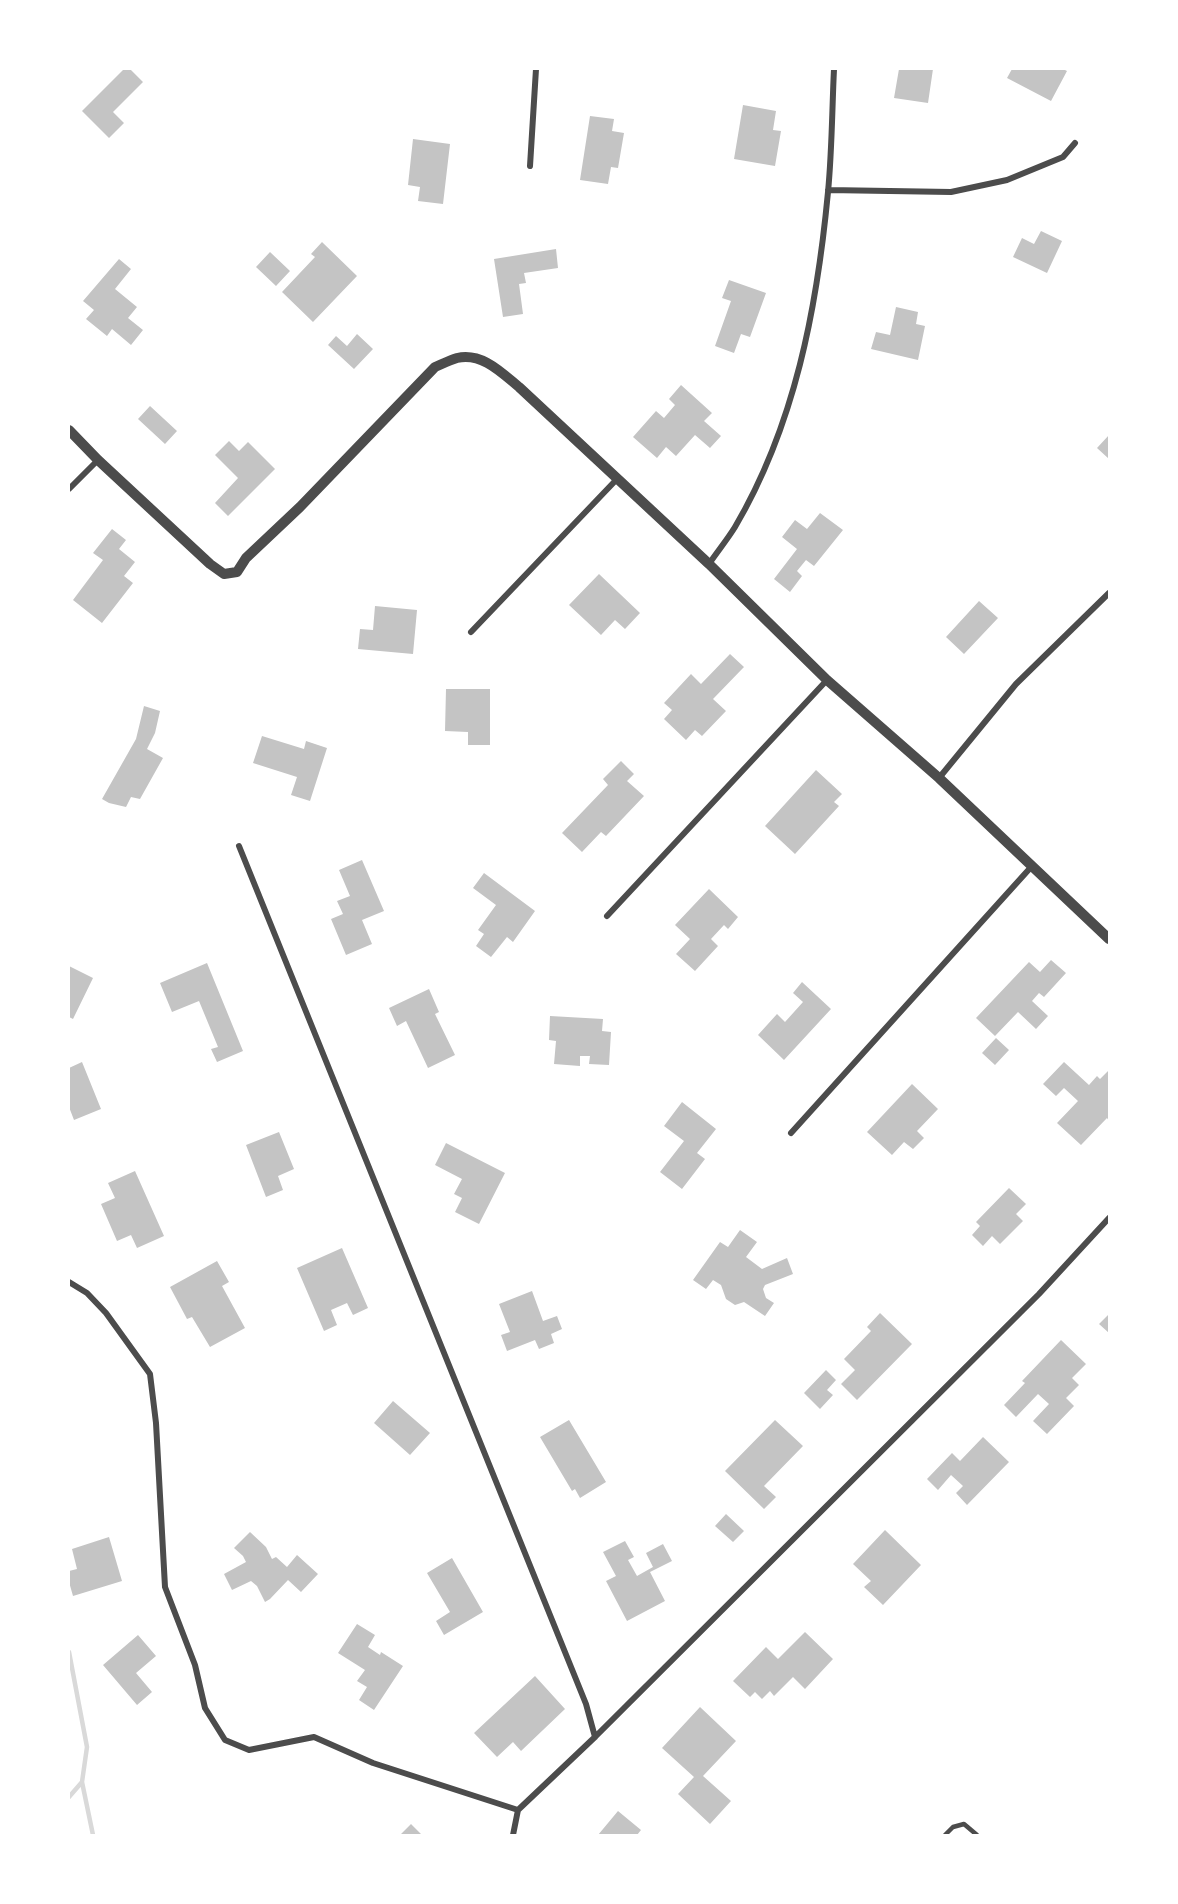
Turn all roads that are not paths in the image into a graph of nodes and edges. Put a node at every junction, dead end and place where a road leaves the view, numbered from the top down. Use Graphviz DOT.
graph roads {
  1 [pos="536,69"];
  2 [pos="834,69"];
  3 [pos="1075,143"];
  4 [pos="530,166"];
  5 [pos="828,190"];
  6 [pos="69,430"];
  7 [pos="98,460"];
  8 [pos="617,478"];
  9 [pos="69,489"];
  10 [pos="709,564"];
  11 [pos="1109,593"];
  12 [pos="471,632"];
  13 [pos="826,680"];
  14 [pos="939,778"];
  15 [pos="239,846"];
  16 [pos="1032,866"];
  17 [pos="607,916"];
  18 [pos="1109,939"];
  19 [pos="791,1132"];
  20 [pos="1109,1218"];
  21 [pos="69,1282"];
  22 [pos="595,1737"];
  23 [pos="518,1810"];
  24 [pos="513,1835"];
  25 [pos="945,1835"];
  26 [pos="977,1835"];
  1 -- 4 [label="street"];
  2 -- 5 [label="street"];
  3 -- 5 [label="street"];
  5 -- 10 [label="street"];
  6 -- 7 [label="street"];
  7 -- 8 [label="street"];
  7 -- 9 [label="street"];
  8 -- 10 [label="street"];
  8 -- 12 [label="street"];
  10 -- 13 [label="street"];
  11 -- 14 [label="street"];
  13 -- 14 [label="street"];
  13 -- 17 [label="street"];
  14 -- 16 [label="street"];
  15 -- 22 [label="street"];
  16 -- 18 [label="street"];
  16 -- 19 [label="street"];
  20 -- 22 [label="street"];
  21 -- 23 [label="street"];
  22 -- 23 [label="street"];
  23 -- 24 [label="street"];
  25 -- 26 [label="lane"];
}
